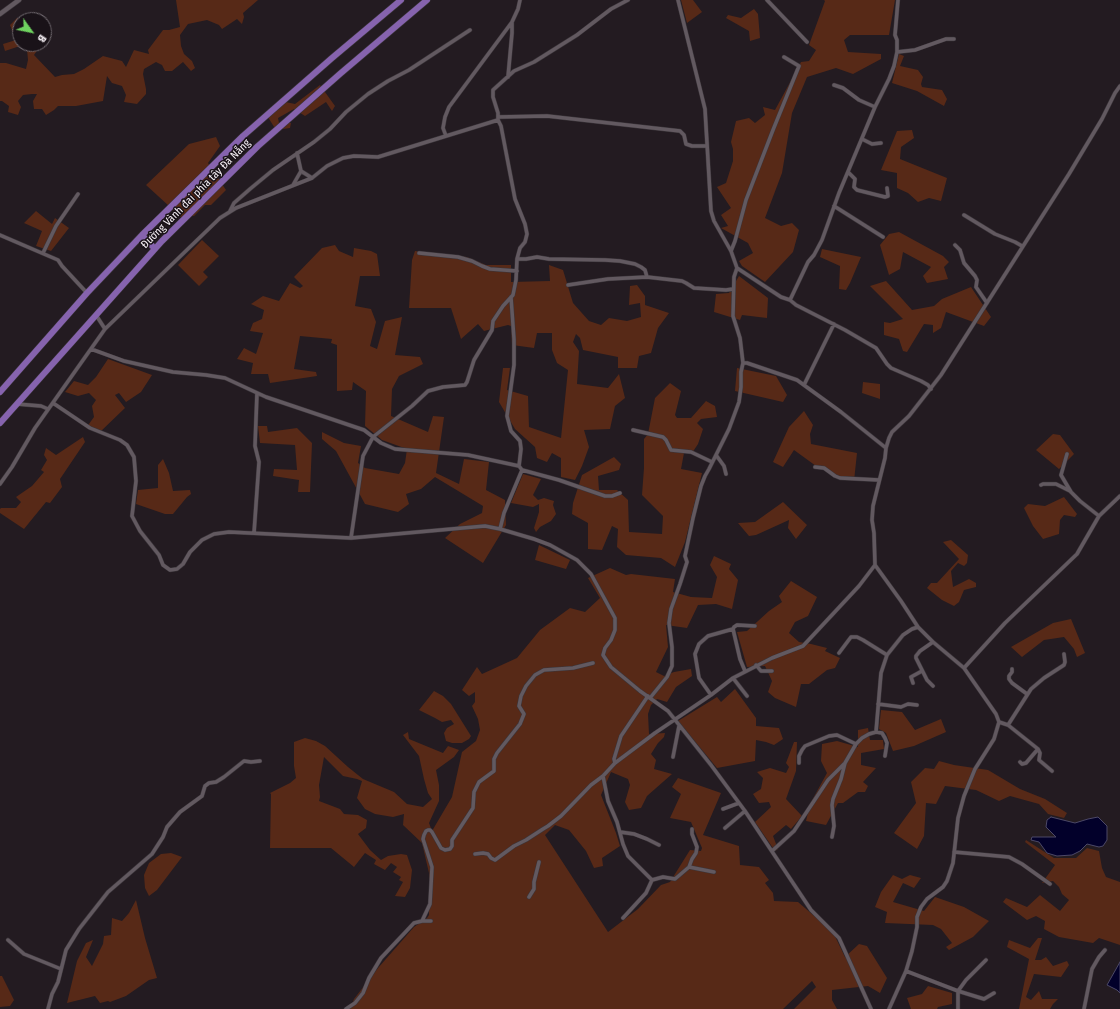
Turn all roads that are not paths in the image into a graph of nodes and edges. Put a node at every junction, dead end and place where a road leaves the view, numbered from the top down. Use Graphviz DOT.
graph roads {
  1 [pos="19,0"];
  2 [pos="401,0"];
  3 [pos="427,0"];
  4 [pos="520,0"];
  5 [pos="628,0"];
  6 [pos="678,0"];
  7 [pos="767,0"];
  8 [pos="898,0"];
  9 [pos="0,14"];
  10 [pos="512,22"];
  11 [pos="470,30"];
  12 [pos="954,39"];
  13 [pos="807,42"];
  14 [pos="897,52"];
  15 [pos="784,57"];
  16 [pos="508,77"];
  17 [pos="834,85"];
  18 [pos="1120,86"];
  19 [pos="875,107"];
  20 [pos="498,119"];
  21 [pos="446,136"];
  22 [pos="862,139"];
  23 [pos="881,143"];
  24 [pos="707,146"];
  25 [pos="298,153"];
  26 [pos="301,171"];
  27 [pos="848,172"];
  28 [pos="312,178"];
  29 [pos="292,186"];
  30 [pos="887,188"];
  31 [pos="78,194"];
  32 [pos="834,206"];
  33 [pos="229,212"];
  34 [pos="964,215"];
  35 [pos="0,235"];
  36 [pos="142,235"];
  37 [pos="883,237"];
  38 [pos="955,246"];
  39 [pos="1022,246"];
  40 [pos="155,249"];
  41 [pos="731,251"];
  42 [pos="43,253"];
  43 [pos="419,253"];
  44 [pos="517,259"];
  45 [pos="737,268"];
  46 [pos="517,272"];
  47 [pos="647,277"];
  48 [pos="568,284"];
  49 [pos="733,288"];
  50 [pos="86,293"];
  51 [pos="511,297"];
  52 [pos="790,300"];
  53 [pos="987,303"];
  54 [pos="96,315"];
  55 [pos="834,324"];
  56 [pos="105,329"];
  57 [pos="91,349"];
  58 [pos="743,363"];
  59 [pos="804,385"];
  60 [pos="931,389"];
  61 [pos="0,392"];
  62 [pos="257,393"];
  63 [pos="53,403"];
  64 [pos="17,404"];
  65 [pos="48,409"];
  66 [pos="0,423"];
  67 [pos="633,430"];
  68 [pos="373,437"];
  69 [pos="886,448"];
  70 [pos="1067,454"];
  71 [pos="716,455"];
  72 [pos="712,462"];
  73 [pos="519,466"];
  74 [pos="815,467"];
  75 [pos="522,470"];
  76 [pos="726,474"];
  77 [pos="879,480"];
  78 [pos="0,484"];
  79 [pos="1041,485"];
  80 [pos="1071,492"];
  81 [pos="620,493"];
  82 [pos="1120,496"];
  83 [pos="1099,516"];
  84 [pos="500,529"];
  85 [pos="254,533"];
  86 [pos="350,538"];
  87 [pos="875,565"];
  88 [pos="755,626"];
  89 [pos="918,627"];
  90 [pos="733,629"];
  91 [pos="933,642"];
  92 [pos="840,653"];
  93 [pos="1064,654"];
  94 [pos="887,655"];
  95 [pos="593,663"];
  96 [pos="756,665"];
  97 [pos="964,668"];
  98 [pos="1012,669"];
  99 [pos="745,671"];
  100 [pos="772,671"];
  101 [pos="922,671"];
  102 [pos="733,678"];
  103 [pos="913,683"];
  104 [pos="932,686"];
  105 [pos="1027,694"];
  106 [pos="711,695"];
  107 [pos="747,696"];
  108 [pos="649,697"];
  109 [pos="878,704"];
  110 [pos="917,705"];
  111 [pos="674,720"];
  112 [pos="999,722"];
  113 [pos="1008,725"];
  114 [pos="679,726"];
  115 [pos="876,732"];
  116 [pos="856,744"];
  117 [pos="1038,749"];
  118 [pos="673,756"];
  119 [pos="885,756"];
  120 [pos="260,761"];
  121 [pos="1020,762"];
  122 [pos="615,763"];
  123 [pos="799,763"];
  124 [pos="845,763"];
  125 [pos="1052,770"];
  126 [pos="604,776"];
  127 [pos="739,803"];
  128 [pos="723,809"];
  129 [pos="745,811"];
  130 [pos="725,828"];
  131 [pos="692,829"];
  132 [pos="620,832"];
  133 [pos="832,837"];
  134 [pos="659,845"];
  135 [pos="772,851"];
  136 [pos="954,852"];
  137 [pos="475,854"];
  138 [pos="539,862"];
  139 [pos="689,867"];
  140 [pos="714,872"];
  141 [pos="652,880"];
  142 [pos="1050,884"];
  143 [pos="529,897"];
  144 [pos="623,918"];
  145 [pos="422,921"];
  146 [pos="431,921"];
  147 [pos="8,940"];
  148 [pos="1105,950"];
  149 [pos="986,960"];
  150 [pos="61,969"];
  151 [pos="906,971"];
  152 [pos="958,991"];
  153 [pos="994,993"];
  154 [pos="48,1009"];
  155 [pos="346,1009"];
  156 [pos="871,1009"];
  157 [pos="889,1009"];
  158 [pos="958,1009"];
  159 [pos="1084,1009"];
  1 -- 9 [label="street"];
  2 -- 36 [label="main road, Đường Vành đai phía tây Đà Nẵng"];
  3 -- 40 [label="main road, Đường Vành đai phía tây Đà Nẵng"];
  4 -- 10 [label="street"];
  5 -- 16 [label="street"];
  6 -- 24 [label="street"];
  7 -- 13 [label="street"];
  8 -- 14 [label="street"];
  10 -- 16 [label="street"];
  10 -- 21 [label="street"];
  11 -- 25 [label="street"];
  12 -- 14 [label="street"];
  14 -- 19 [label="street"];
  15 -- 41 [label="street"];
  16 -- 20 [label="street"];
  17 -- 19 [label="street"];
  18 -- 39 [label="street"];
  19 -- 22 [label="street"];
  20 -- 21 [label="street"];
  20 -- 24 [label="street"];
  20 -- 44 [label="street"];
  21 -- 28 [label="street"];
  22 -- 23 [label="street"];
  22 -- 27 [label="street"];
  24 -- 41 [label="street"];
  25 -- 26 [label="street"];
  25 -- 33 [label="street"];
  26 -- 28 [label="street"];
  26 -- 29 [label="street"];
  27 -- 30 [label="street"];
  27 -- 32 [label="street"];
  28 -- 29 [label="street"];
  29 -- 33 [label="street"];
  31 -- 42 [label="street"];
  32 -- 37 [label="street"];
  32 -- 52 [label="street"];
  33 -- 56 [label="street"];
  34 -- 39 [label="street"];
  35 -- 42 [label="street"];
  36 -- 40 [label="main road"];
  36 -- 50 [label="main road, Đường Vành đai phía tây Đà Nẵng"];
  38 -- 53 [label="street"];
  39 -- 53 [label="street"];
  40 -- 54 [label="main road, Đường Vành đai phía tây Đà Nẵng"];
  41 -- 45 [label="street"];
  42 -- 50 [label="street"];
  43 -- 46 [label="street"];
  44 -- 46 [label="street"];
  44 -- 47 [label="street"];
  45 -- 49 [label="street"];
  45 -- 52 [label="street"];
  46 -- 51 [label="street"];
  47 -- 48 [label="street"];
  47 -- 49 [label="street"];
  49 -- 58 [label="street"];
  50 -- 61 [label="main road, Đường Vành đai phía tây Đà Nẵng"];
  51 -- 68 [label="street"];
  51 -- 73 [label="street"];
  52 -- 55 [label="street"];
  53 -- 60 [label="street"];
  54 -- 56 [label="street"];
  54 -- 64 [label="main road, Đường Vành đai phía tây Đà Nẵng"];
  55 -- 59 [label="street"];
  55 -- 60 [label="street"];
  56 -- 57 [label="street"];
  57 -- 62 [label="street"];
  57 -- 63 [label="street"];
  58 -- 59 [label="street"];
  58 -- 71 [label="street"];
  59 -- 69 [label="street"];
  60 -- 69 [label="street"];
  62 -- 68 [label="street"];
  62 -- 85 [label="street"];
  63 -- 65 [label="street"];
  63 -- 85 [label="street"];
  64 -- 65 [label="street"];
  64 -- 66 [label="main road, Đường Vành đai phía tây Đà Nẵng"];
  65 -- 78 [label="street"];
  67 -- 72 [label="street"];
  68 -- 73 [label="street"];
  68 -- 86 [label="street"];
  69 -- 77 [label="street"];
  70 -- 80 [label="street"];
  71 -- 72 [label="street"];
  71 -- 76 [label="street"];
  72 -- 108 [label="street"];
  73 -- 75 [label="street"];
  74 -- 77 [label="street"];
  75 -- 81 [label="street"];
  75 -- 84 [label="street"];
  77 -- 87 [label="street"];
  79 -- 80 [label="street"];
  80 -- 83 [label="street"];
  82 -- 83 [label="street"];
  83 -- 97 [label="street"];
  84 -- 86 [label="street"];
  84 -- 108 [label="street"];
  85 -- 86 [label="street"];
  87 -- 89 [label="street"];
  87 -- 96 [label="street"];
  88 -- 90 [label="street"];
  89 -- 91 [label="street"];
  89 -- 94 [label="street"];
  90 -- 99 [label="street"];
  90 -- 106 [label="street"];
  91 -- 97 [label="street"];
  91 -- 101 [label="street"];
  92 -- 94 [label="street"];
  93 -- 105 [label="street"];
  94 -- 109 [label="street"];
  95 -- 145 [label="street"];
  96 -- 99 [label="street"];
  96 -- 100 [label="street"];
  97 -- 112 [label="street"];
  98 -- 105 [label="street"];
  99 -- 102 [label="street"];
  101 -- 103 [label="street"];
  101 -- 104 [label="street"];
  102 -- 106 [label="street"];
  102 -- 107 [label="street"];
  105 -- 113 [label="street"];
  106 -- 111 [label="street"];
  108 -- 111 [label="street"];
  108 -- 122 [label="street"];
  109 -- 110 [label="street"];
  109 -- 115 [label="street"];
  111 -- 114 [label="street"];
  111 -- 122 [label="street"];
  112 -- 113 [label="street"];
  112 -- 136 [label="street"];
  113 -- 117 [label="street"];
  114 -- 118 [label="street"];
  114 -- 127 [label="street"];
  115 -- 116 [label="street"];
  115 -- 119 [label="street"];
  116 -- 123 [label="street"];
  116 -- 124 [label="street"];
  117 -- 121 [label="street"];
  117 -- 125 [label="street"];
  120 -- 150 [label="street"];
  122 -- 126 [label="street"];
  124 -- 133 [label="street"];
  124 -- 135 [label="street"];
  126 -- 132 [label="street"];
  126 -- 137 [label="street"];
  127 -- 128 [label="street"];
  127 -- 129 [label="street"];
  129 -- 130 [label="street"];
  129 -- 135 [label="street"];
  131 -- 139 [label="street"];
  132 -- 134 [label="street"];
  132 -- 141 [label="street"];
  135 -- 156 [label="street"];
  136 -- 142 [label="street"];
  136 -- 151 [label="street"];
  138 -- 143 [label="street"];
  139 -- 140 [label="street"];
  139 -- 141 [label="street"];
  141 -- 144 [label="street"];
  145 -- 146 [label="street"];
  145 -- 155 [label="street"];
  147 -- 150 [label="street"];
  148 -- 159 [label="street"];
  149 -- 152 [label="street"];
  150 -- 154 [label="street"];
  151 -- 152 [label="street"];
  151 -- 157 [label="street"];
  152 -- 153 [label="street"];
  152 -- 158 [label="street"];
}
